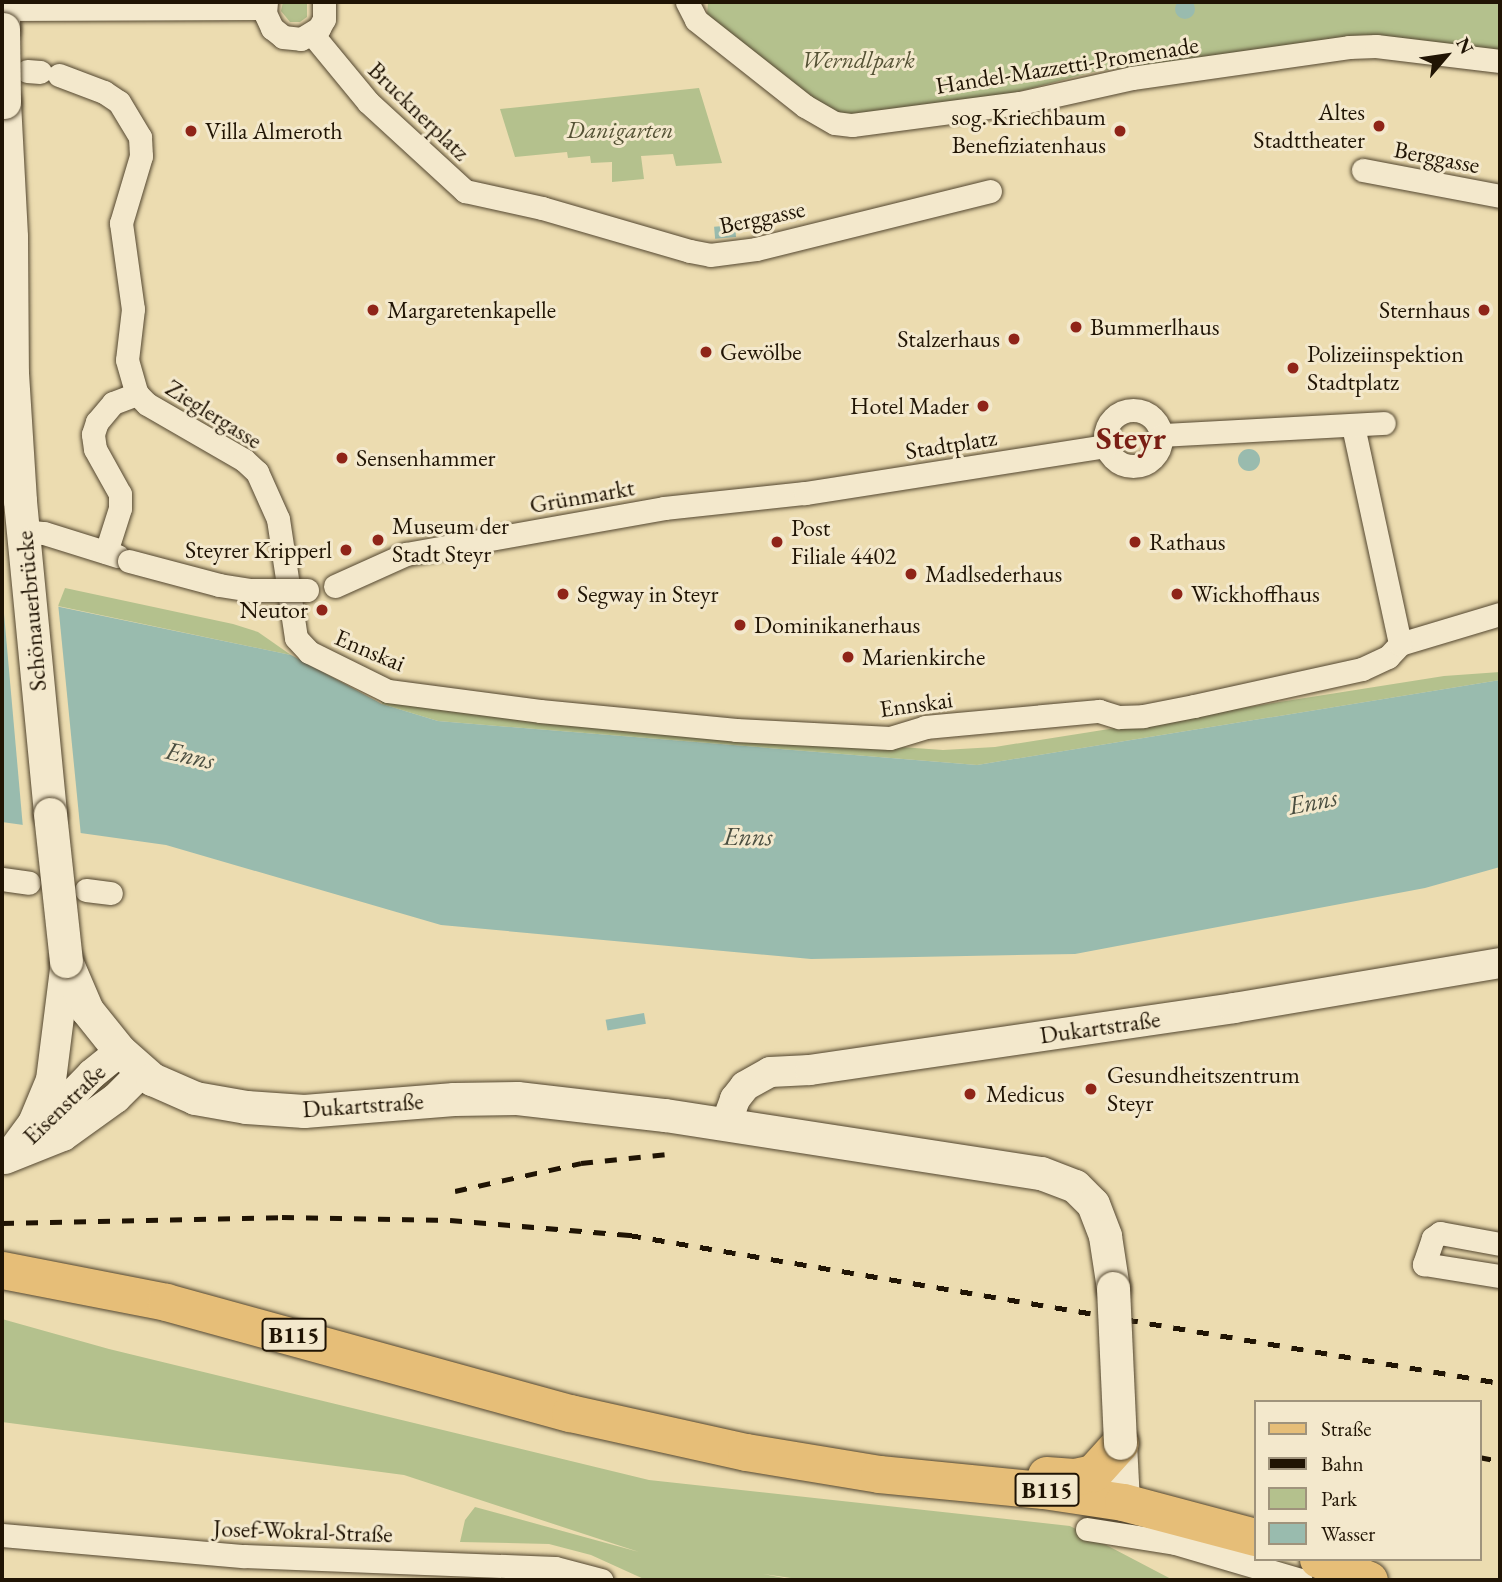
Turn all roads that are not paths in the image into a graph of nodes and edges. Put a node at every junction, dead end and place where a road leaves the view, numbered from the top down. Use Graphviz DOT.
graph roads {
  1 [pos="324,2"];
  2 [pos="687,2"];
  3 [pos="265,5"];
  4 [pos="3,12"];
  5 [pos="312,34"];
  6 [pos="1500,61"];
  7 [pos="42,73"];
  8 [pos="1363,170"];
  9 [pos="465,191"];
  10 [pos="990,191"];
  11 [pos="1500,196"];
  12 [pos="137,394"];
  13 [pos="1384,423"];
  14 [pos="1353,426"];
  15 [pos="1162,435"];
  16 [pos="1106,446"];
  17 [pos="805,493"];
  18 [pos="24,531"];
  19 [pos="106,552"];
  20 [pos="335,586"];
  21 [pos="307,590"];
  22 [pos="1500,614"];
  23 [pos="296,638"];
  24 [pos="1400,645"];
  25 [pos="2,879"];
  26 [pos="29,883"];
  27 [pos="86,890"];
  28 [pos="111,893"];
  29 [pos="66,961"];
  30 [pos="1500,963"];
  31 [pos="131,1062"];
  32 [pos="726,1124"];
  33 [pos="5,1159"];
  34 [pos="1500,1244"];
  35 [pos="8,1271"];
  36 [pos="1500,1276"];
  37 [pos="1120,1443"];
  38 [pos="970,1483"];
  39 [pos="1123,1502"];
  40 [pos="1087,1529"];
  41 [pos="2,1535"];
  42 [pos="1249,1548"];
  43 [pos="1270,1561"];
  44 [pos="1323,1561"];
  45 [pos="433,1571"];
  46 [pos="601,1580"];
  47 [pos="1301,1580"];
  48 [pos="1369,1580"];
  1 -- 5 [label="street"];
  2 -- 6 [label="street, Handel-Mazzetti-Promenade"];
  3 -- 4 [label="street"];
  3 -- 5 [label="street"];
  4 -- 18 [label="main road, Schönauerbrücke, bridge"];
  5 -- 9 [label="street, Brucknerplatz"];
  7 -- 12 [label="street, Zieglergasse"];
  8 -- 11 [label="street, Berggasse"];
  9 -- 10 [label="street, Berggasse"];
  12 -- 19 [label="street"];
  12 -- 23 [label="street, Zieglergasse"];
  13 -- 14 [label="street"];
  14 -- 15 [label="street"];
  14 -- 24 [label="street"];
  15 -- 16 [label="street"];
  15 -- 16 [label="street"];
  16 -- 17 [label="street, Stadtplatz"];
  17 -- 20 [label="street, Grünmarkt"];
  18 -- 19 [label="street"];
  18 -- 29 [label="main road, Schönauerbrücke, bridge"];
  19 -- 21 [label="street, bridge"];
  22 -- 24 [label="street, Ennskai"];
  23 -- 24 [label="street, Ennskai"];
  25 -- 26 [label="street"];
  27 -- 28 [label="street"];
  29 -- 31 [label="main road, Dukartstraße"];
  29 -- 33 [label="street, Eisenstraße"];
  30 -- 32 [label="street, Dukartstraße"];
  31 -- 32 [label="main road, Dukartstraße"];
  31 -- 33 [label="street, Eisenstraße"];
  32 -- 37 [label="main road, Dukartstraße, bridge"];
  34 -- 36 [label="street"];
  35 -- 38 [label="main road, B115"];
  37 -- 38 [label="main road"];
  37 -- 39 [label="main road, Dukartstraße"];
  38 -- 39 [label="main road, B115"];
  39 -- 42 [label="main road, B115"];
  40 -- 42 [label="street"];
  41 -- 45 [label="street, Josef-Wokral-Straße"];
  43 -- 47 [label="street"];
  44 -- 48 [label="main road"];
  45 -- 46 [label="street, Josef-Wokral-Straße"];
}
